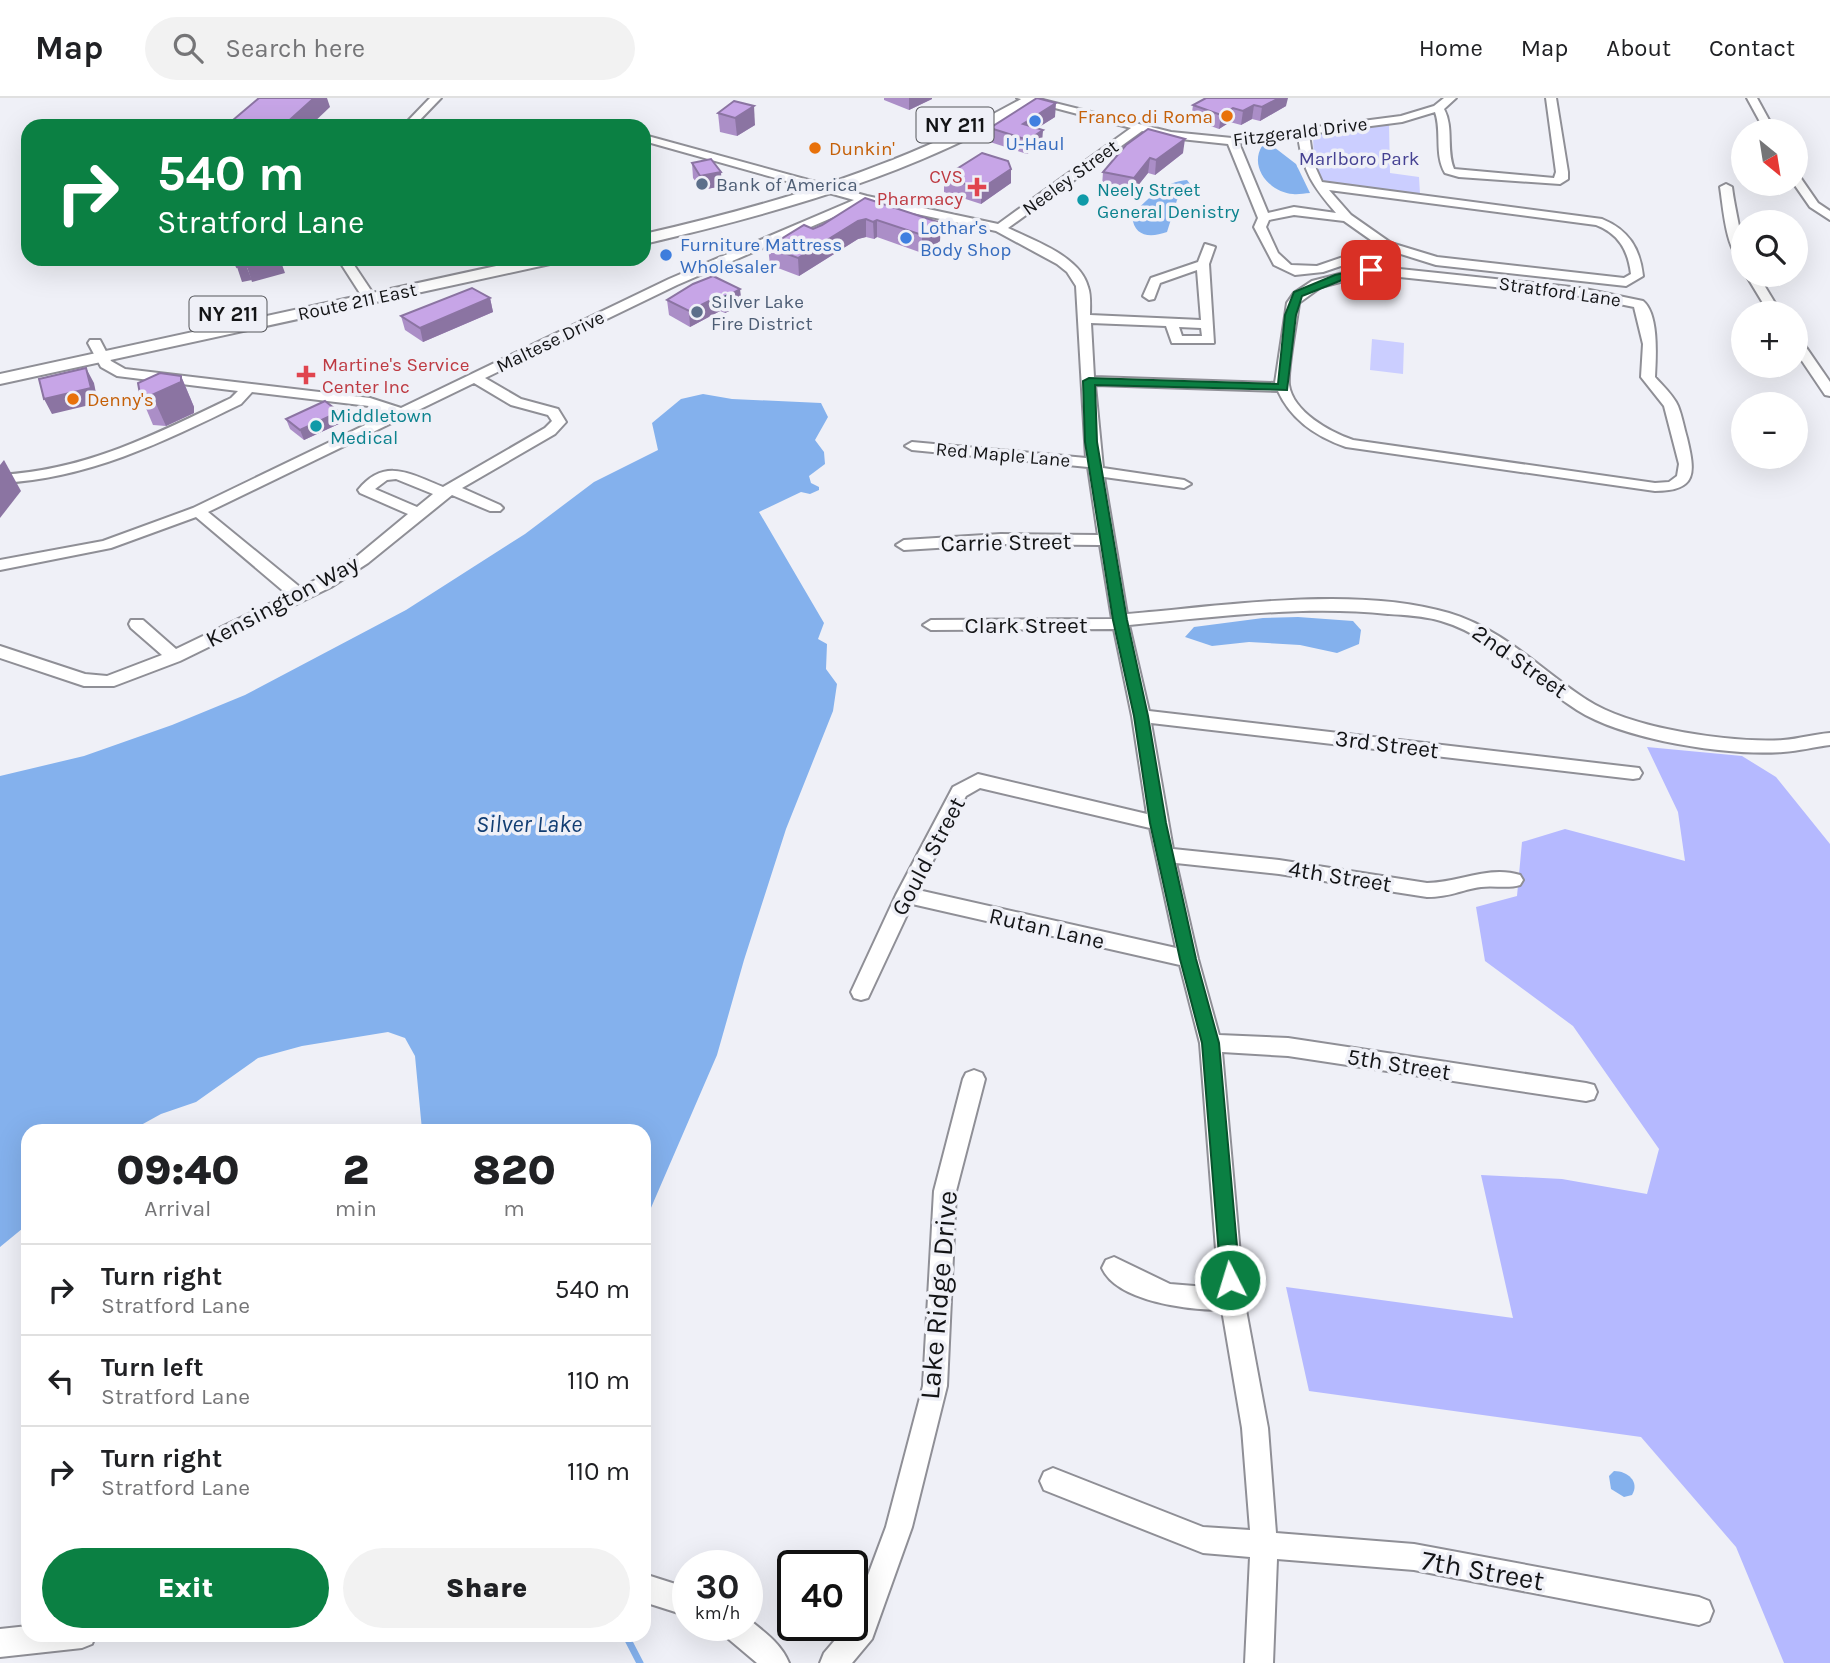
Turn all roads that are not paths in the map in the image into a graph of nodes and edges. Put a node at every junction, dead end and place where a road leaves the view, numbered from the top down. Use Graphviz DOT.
graph roads {
  1 [pos="436,98"];
  2 [pos="1009,98"];
  3 [pos="1451,98"];
  4 [pos="1551,98"];
  5 [pos="1752,98"];
  6 [pos="1029,99"];
  7 [pos="1438,108"];
  8 [pos="415,119"];
  9 [pos="1763,119"];
  10 [pos="1140,127"];
  11 [pos="1303,131"];
  12 [pos="651,140"];
  13 [pos="1232,141"];
  14 [pos="808,184"];
  15 [pos="1318,185"];
  16 [pos="1726,187"];
  17 [pos="830,190"];
  18 [pos="1808,196"];
  19 [pos="864,199"];
  20 [pos="1830,216"];
  21 [pos="1264,218"];
  22 [pos="1348,218"];
  23 [pos="1731,223"];
  24 [pos="651,224"];
  25 [pos="1000,228"];
  26 [pos="651,237"];
  27 [pos="1209,247"];
  28 [pos="1387,247"];
  29 [pos="1203,264"];
  30 [pos="348,266"];
  31 [pos="464,266"];
  32 [pos="511,266"];
  33 [pos="365,292"];
  34 [pos="1149,296"];
  35 [pos="1086,319"];
  36 [pos="98,349"];
  37 [pos="1808,360"];
  38 [pos="0,363"];
  39 [pos="474,377"];
  40 [pos="0,379"];
  41 [pos="1089,381"];
  42 [pos="1283,387"];
  43 [pos="247,389"];
  44 [pos="1830,392"];
  45 [pos="400,413"];
  46 [pos="912,446"];
  47 [pos="1094,467"];
  48 [pos="0,480"];
  49 [pos="1184,484"];
  50 [pos="448,491"];
  51 [pos="495,508"];
  52 [pos="198,511"];
  53 [pos="418,513"];
  54 [pos="1109,540"];
  55 [pos="904,545"];
  56 [pos="0,565"];
  57 [pos="300,596"];
  58 [pos="1120,622"];
  59 [pos="137,624"];
  60 [pos="931,625"];
  61 [pos="0,652"];
  62 [pos="174,657"];
  63 [pos="1141,716"];
  64 [pos="1830,739"];
  65 [pos="1633,773"];
  66 [pos="1158,823"];
  67 [pos="1166,855"];
  68 [pos="1513,880"];
  69 [pos="906,895"];
  70 [pos="1188,959"];
  71 [pos="861,992"];
  72 [pos="1210,1043"];
  73 [pos="974,1079"];
  74 [pos="1586,1092"];
  75 [pos="1114,1268"];
  76 [pos="1232,1299"];
  77 [pos="1053,1481"];
  78 [pos="1264,1546"];
  79 [pos="651,1590"];
  80 [pos="672,1597"];
  81 [pos="1699,1611"];
  82 [pos="21,1641"];
  83 [pos="751,1641"];
  84 [pos="0,1643"];
  85 [pos="775,1663"];
  86 [pos="834,1663"];
  87 [pos="1259,1663"];
  1 -- 8 [label="street"];
  2 -- 14 [label="main road, NY 211"];
  3 -- 7 [label="street, Fitzgerald Drive"];
  4 -- 7 [label="street"];
  5 -- 9 [label="street"];
  6 -- 10 [label="street, Fitzgerald Drive"];
  6 -- 17 [label="main road, NY 211"];
  7 -- 11 [label="street, Fitzgerald Drive"];
  10 -- 13 [label="street, Fitzgerald Drive"];
  10 -- 25 [label="street, Neeley Street"];
  11 -- 13 [label="street, Fitzgerald Drive"];
  11 -- 15 [label="street"];
  12 -- 14 [label="street"];
  13 -- 21 [label="street"];
  14 -- 17 [label="street"];
  14 -- 24 [label="main road, NY 211"];
  15 -- 22 [label="street"];
  15 -- 28 [label="street"];
  16 -- 23 [label="street"];
  17 -- 19 [label="street"];
  17 -- 26 [label="main road, NY 211"];
  18 -- 20 [label="street"];
  19 -- 25 [label="street"];
  19 -- 39 [label="street, Maltese Drive"];
  21 -- 22 [label="street"];
  21 -- 28 [label="street"];
  22 -- 28 [label="street"];
  25 -- 35 [label="street"];
  27 -- 29 [label="street"];
  29 -- 34 [label="street"];
  29 -- 35 [label="street"];
  30 -- 33 [label="street"];
  31 -- 33 [label="main road, Route 211 East / NY 211"];
  32 -- 33 [label="main road, Route 211 East / NY 211"];
  33 -- 36 [label="main road, Route 211 East / NY 211"];
  35 -- 41 [label="street"];
  36 -- 38 [label="main road, Route 211 East / NY 211"];
  36 -- 40 [label="main road, Route 211 East / NY 211"];
  36 -- 43 [label="street"];
  37 -- 44 [label="street"];
  39 -- 45 [label="street, Maltese Drive"];
  39 -- 50 [label="street, Kensington Way"];
  41 -- 42 [label="street"];
  41 -- 47 [label="street"];
  42 -- 42 [label="street, Stratford Lane"];
  43 -- 45 [label="street"];
  43 -- 48 [label="street"];
  45 -- 52 [label="street, Maltese Drive"];
  46 -- 47 [label="street, Red Maple Lane"];
  47 -- 49 [label="street, Red Maple Lane"];
  47 -- 54 [label="street"];
  50 -- 51 [label="street"];
  50 -- 53 [label="street, Kensington Way"];
  50 -- 53 [label="street"];
  52 -- 56 [label="street, Maltese Drive"];
  52 -- 57 [label="street"];
  53 -- 57 [label="street, Kensington Way"];
  54 -- 55 [label="street, Carrie Street"];
  54 -- 58 [label="street"];
  57 -- 62 [label="street, Kensington Way"];
  58 -- 60 [label="street, Clark Street"];
  58 -- 63 [label="street"];
  58 -- 64 [label="street, 2nd Street"];
  59 -- 62 [label="street"];
  61 -- 62 [label="street, Kensington Way"];
  63 -- 65 [label="street, 3rd Street"];
  63 -- 66 [label="street"];
  66 -- 67 [label="street"];
  66 -- 69 [label="street, Gould Street"];
  67 -- 68 [label="street, 4th Street"];
  67 -- 70 [label="street"];
  69 -- 70 [label="street, Rutan Lane"];
  69 -- 71 [label="street, Gould Street"];
  70 -- 72 [label="street"];
  72 -- 74 [label="street, 5th Street"];
  72 -- 76 [label="street"];
  73 -- 86 [label="street, Lake Ridge Drive"];
  75 -- 76 [label="street"];
  76 -- 78 [label="street"];
  77 -- 78 [label="street, 7th Street"];
  78 -- 81 [label="street, 7th Street"];
  78 -- 87 [label="street"];
  79 -- 80 [label="street"];
  82 -- 84 [label="street"];
  83 -- 85 [label="street"];
}
